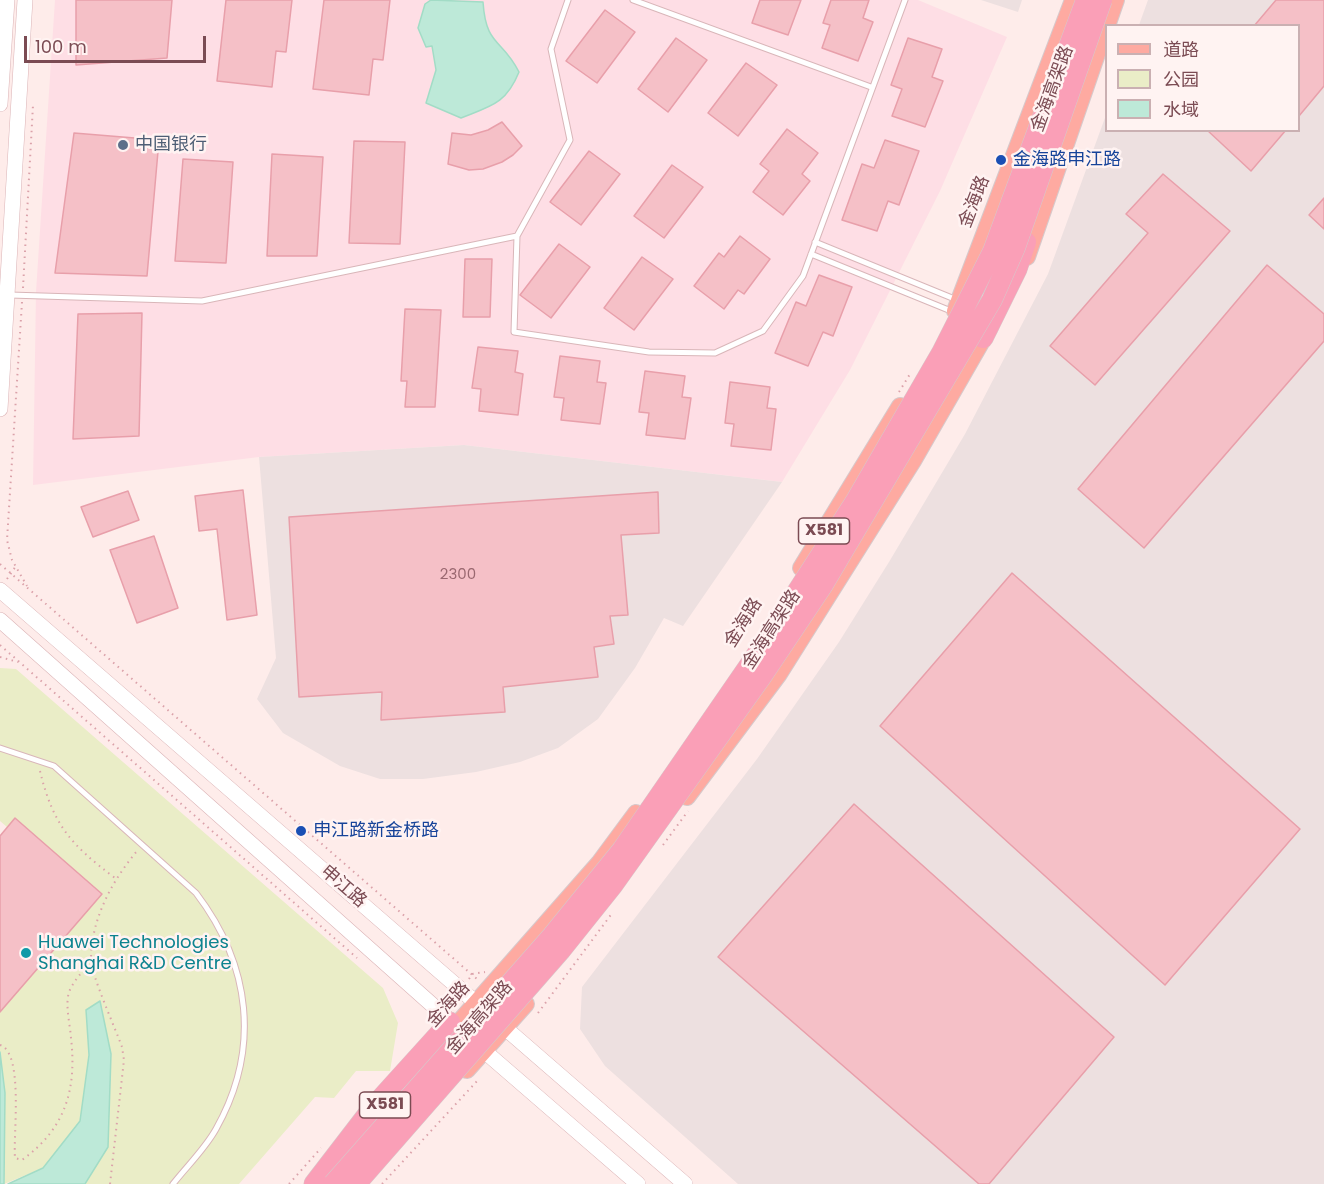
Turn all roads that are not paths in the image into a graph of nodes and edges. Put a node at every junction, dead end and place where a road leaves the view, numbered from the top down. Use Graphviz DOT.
graph roads {
  1 [pos="6,0"];
  2 [pos="25,0"];
  3 [pos="568,0"];
  4 [pos="633,0"];
  5 [pos="905,0"];
  6 [pos="1072,0"];
  7 [pos="1086,0"];
  8 [pos="1102,0"];
  9 [pos="1110,0"];
  10 [pos="1116,0"];
  11 [pos="1108,24"];
  12 [pos="1105,33"];
  13 [pos="871,87"];
  14 [pos="0,104"];
  15 [pos="518,236"];
  16 [pos="815,242"];
  17 [pos="811,254"];
  18 [pos="10,295"];
  19 [pos="956,306"];
  20 [pos="984,338"];
  21 [pos="0,409"];
  22 [pos="0,590"];
  23 [pos="0,620"];
  24 [pos="0,748"];
  25 [pos="477,1004"];
  26 [pos="453,1024"];
  27 [pos="506,1029"];
  28 [pos="490,1056"];
  29 [pos="173,1184"];
  30 [pos="314,1184"];
  31 [pos="333,1184"];
  32 [pos="356,1184"];
  33 [pos="369,1184"];
  34 [pos="638,1184"];
  35 [pos="685,1184"];
  1 -- 14 [label="main road"];
  2 -- 18 [label="main road"];
  3 -- 15 [label="lane"];
  4 -- 13 [label="lane"];
  5 -- 13 [label="lane"];
  6 -- 19 [label="main road, 金海路 / X581"];
  7 -- 31 [label="highway, 金海高架路, bridge"];
  8 -- 32 [label="highway, 金海高架路, bridge"];
  9 -- 20 [label="highway"];
  10 -- 11 [label="main road, X581"];
  12 -- 20 [label="main road, X581"];
  13 -- 16 [label="lane"];
  15 -- 17 [label="lane"];
  15 -- 18 [label="lane"];
  16 -- 17 [label="lane"];
  16 -- 19 [label="lane"];
  17 -- 19 [label="lane"];
  18 -- 21 [label="main road"];
  19 -- 25 [label="main road, 金海路 / X581"];
  20 -- 27 [label="main road, X581"];
  22 -- 25 [label="main road, 申江路"];
  23 -- 26 [label="main road, 申江路"];
  24 -- 29 [label="lane"];
  25 -- 26 [label="main road, 金海路 / X581"];
  25 -- 27 [label="main road, 申江路"];
  26 -- 28 [label="main road, 申江路"];
  26 -- 30 [label="main road, 金海路 / X581"];
  26 -- 30 [label="highway"];
  27 -- 28 [label="main road, X581"];
  27 -- 35 [label="main road, 申江路"];
  28 -- 33 [label="main road, X581"];
  28 -- 34 [label="main road, 申江路"];
}
